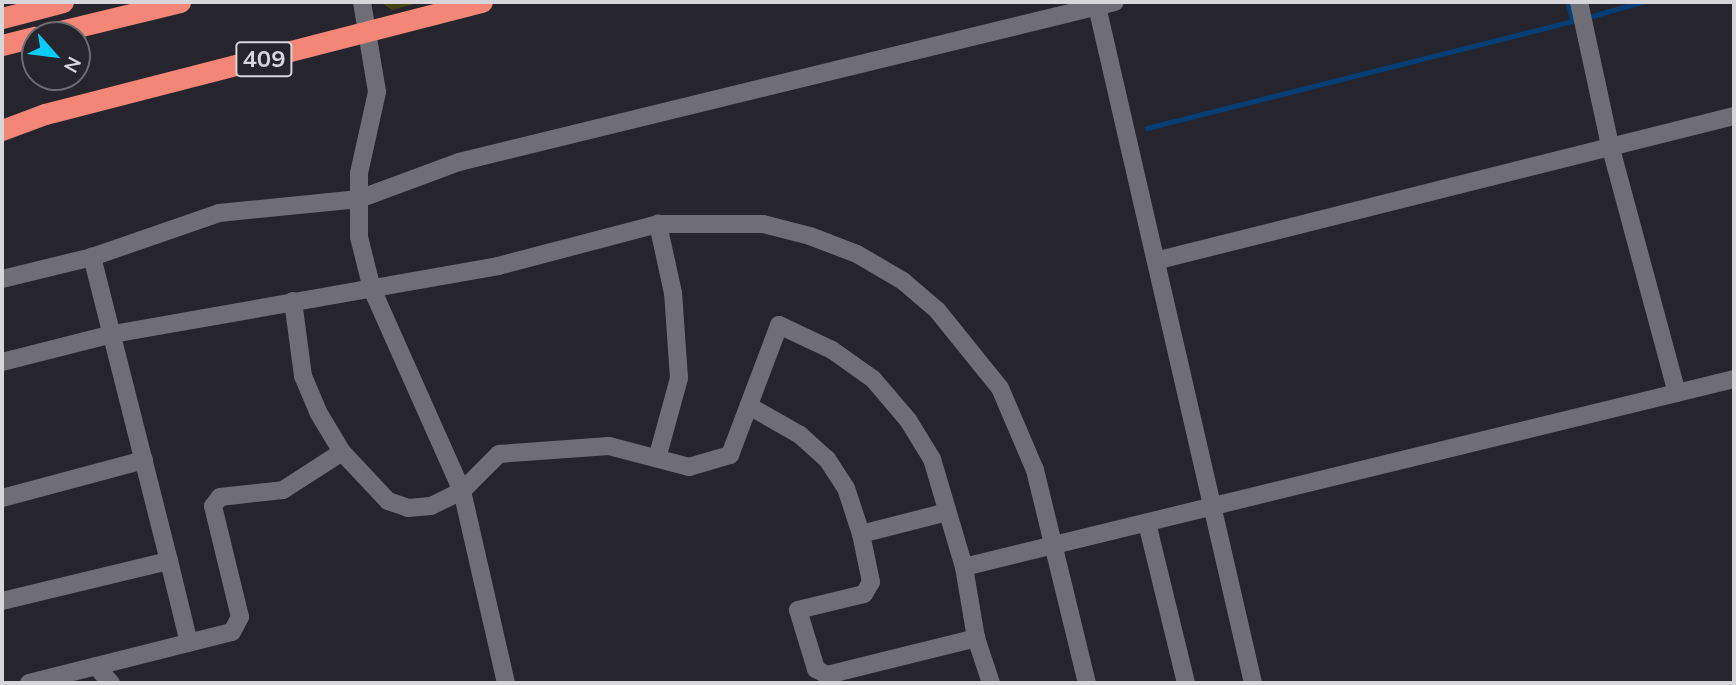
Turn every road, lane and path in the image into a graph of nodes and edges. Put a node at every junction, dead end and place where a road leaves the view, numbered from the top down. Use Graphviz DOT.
graph roads {
  1 [pos="64,2"];
  2 [pos="180,2"];
  3 [pos="362,2"];
  4 [pos="482,2"];
  5 [pos="1115,2"];
  6 [pos="1096,4"];
  7 [pos="1580,5"];
  8 [pos="2,18"];
  9 [pos="91,24"];
  10 [pos="370,32"];
  11 [pos="21,41"];
  12 [pos="2,46"];
  13 [pos="45,114"];
  14 [pos="1734,116"];
  15 [pos="2,122"];
  16 [pos="2,130"];
  17 [pos="1610,145"];
  18 [pos="359,199"];
  19 [pos="658,225"];
  20 [pos="92,257"];
  21 [pos="1159,260"];
  22 [pos="2,279"];
  23 [pos="372,289"];
  24 [pos="293,301"];
  25 [pos="113,334"];
  26 [pos="2,362"];
  27 [pos="1734,379"];
  28 [pos="1677,393"];
  29 [pos="749,406"];
  30 [pos="342,452"];
  31 [pos="658,455"];
  32 [pos="144,460"];
  33 [pos="462,491"];
  34 [pos="2,498"];
  35 [pos="1214,508"];
  36 [pos="947,512"];
  37 [pos="1147,523"];
  38 [pos="861,534"];
  39 [pos="1056,548"];
  40 [pos="169,561"];
  41 [pos="964,567"];
  42 [pos="2,601"];
  43 [pos="976,638"];
  44 [pos="189,643"];
  45 [pos="96,666"];
  46 [pos="854,675"];
  47 [pos="29,683"];
  48 [pos="111,683"];
  49 [pos="506,683"];
  50 [pos="991,683"];
  51 [pos="1087,683"];
  52 [pos="1186,683"];
  53 [pos="1253,683"];
  1 -- 8 [label="highway"];
  2 -- 9 [label="highway"];
  3 -- 10 [label="street"];
  4 -- 10 [label="highway, 409"];
  5 -- 6 [label="street"];
  6 -- 18 [label="street"];
  6 -- 21 [label="street"];
  7 -- 17 [label="street"];
  10 -- 13 [label="highway, 409"];
  10 -- 18 [label="street"];
  11 -- 12 [label="highway"];
  13 -- 15 [label="highway"];
  13 -- 16 [label="highway, 409"];
  14 -- 17 [label="street"];
  17 -- 21 [label="street"];
  17 -- 28 [label="street"];
  18 -- 20 [label="street"];
  18 -- 23 [label="street"];
  19 -- 23 [label="street"];
  19 -- 31 [label="street"];
  19 -- 39 [label="street"];
  20 -- 22 [label="street"];
  20 -- 25 [label="street"];
  21 -- 35 [label="street"];
  23 -- 24 [label="street"];
  23 -- 33 [label="street"];
  24 -- 25 [label="street"];
  24 -- 30 [label="street"];
  25 -- 26 [label="street"];
  25 -- 32 [label="street"];
  27 -- 28 [label="street"];
  28 -- 35 [label="street"];
  29 -- 31 [label="street"];
  29 -- 36 [label="street"];
  29 -- 38 [label="street"];
  30 -- 33 [label="street"];
  30 -- 44 [label="street"];
  31 -- 33 [label="street"];
  32 -- 34 [label="street"];
  32 -- 40 [label="street"];
  33 -- 49 [label="street"];
  35 -- 37 [label="street"];
  35 -- 53 [label="street"];
  36 -- 38 [label="street"];
  36 -- 41 [label="street"];
  37 -- 39 [label="street"];
  37 -- 52 [label="street"];
  38 -- 46 [label="street"];
  39 -- 41 [label="street"];
  39 -- 51 [label="street"];
  40 -- 42 [label="street"];
  40 -- 44 [label="street"];
  41 -- 43 [label="street"];
  43 -- 46 [label="street"];
  43 -- 50 [label="street"];
  44 -- 45 [label="street"];
  45 -- 47 [label="street"];
  45 -- 48 [label="street"];
}
